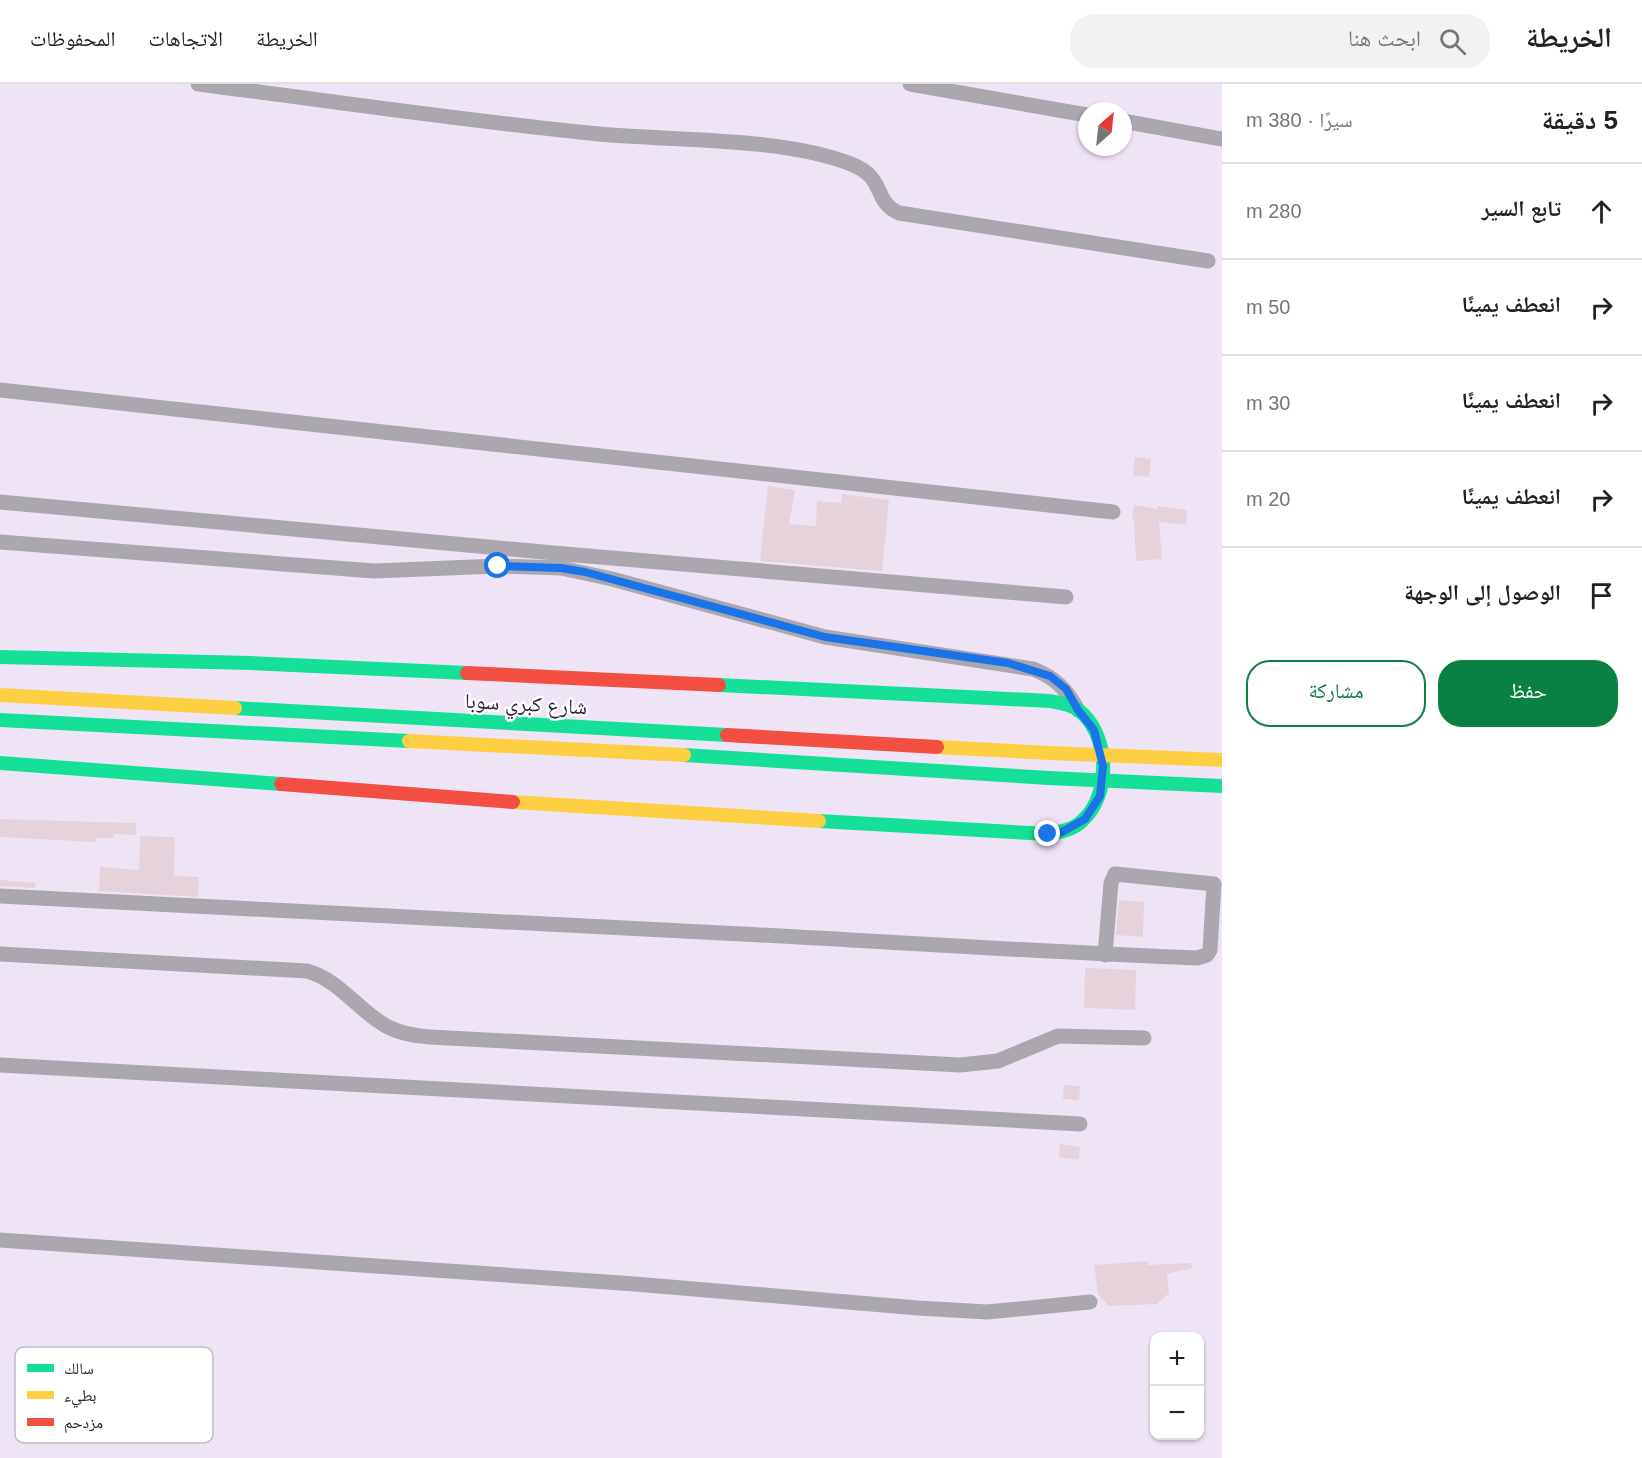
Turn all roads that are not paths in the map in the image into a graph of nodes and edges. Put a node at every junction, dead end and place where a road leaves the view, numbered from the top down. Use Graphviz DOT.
graph roads {
  1 [pos="198,84"];
  2 [pos="910,84"];
  3 [pos="1078,113"];
  4 [pos="1132,123"];
  5 [pos="1222,139"];
  6 [pos="1208,261"];
  7 [pos="0,390"];
  8 [pos="0,502"];
  9 [pos="1113,512"];
  10 [pos="0,542"];
  11 [pos="1066,597"];
  12 [pos="0,657"];
  13 [pos="0,695"];
  14 [pos="1078,710"];
  15 [pos="0,720"];
  16 [pos="1222,760"];
  17 [pos="0,763"];
  18 [pos="1222,786"];
  19 [pos="0,896"];
  20 [pos="0,954"];
  21 [pos="1105,955"];
  22 [pos="1143,1038"];
  23 [pos="0,1065"];
  24 [pos="1080,1124"];
  25 [pos="0,1240"];
  26 [pos="1090,1302"];
  1 -- 6 [label="street"];
  2 -- 3 [label="street"];
  4 -- 5 [label="street"];
  7 -- 9 [label="street"];
  8 -- 11 [label="street"];
  10 -- 14 [label="street"];
  12 -- 14 [label="main road"];
  13 -- 16 [label="main road, شارع كبري سوبا, bridge"];
  14 -- 17 [label="main road"];
  15 -- 18 [label="main road, شارع كبري سوبا, bridge"];
  19 -- 21 [label="street"];
  20 -- 22 [label="street"];
  21 -- 21 [label="street"];
  23 -- 24 [label="street"];
  25 -- 26 [label="street"];
}
